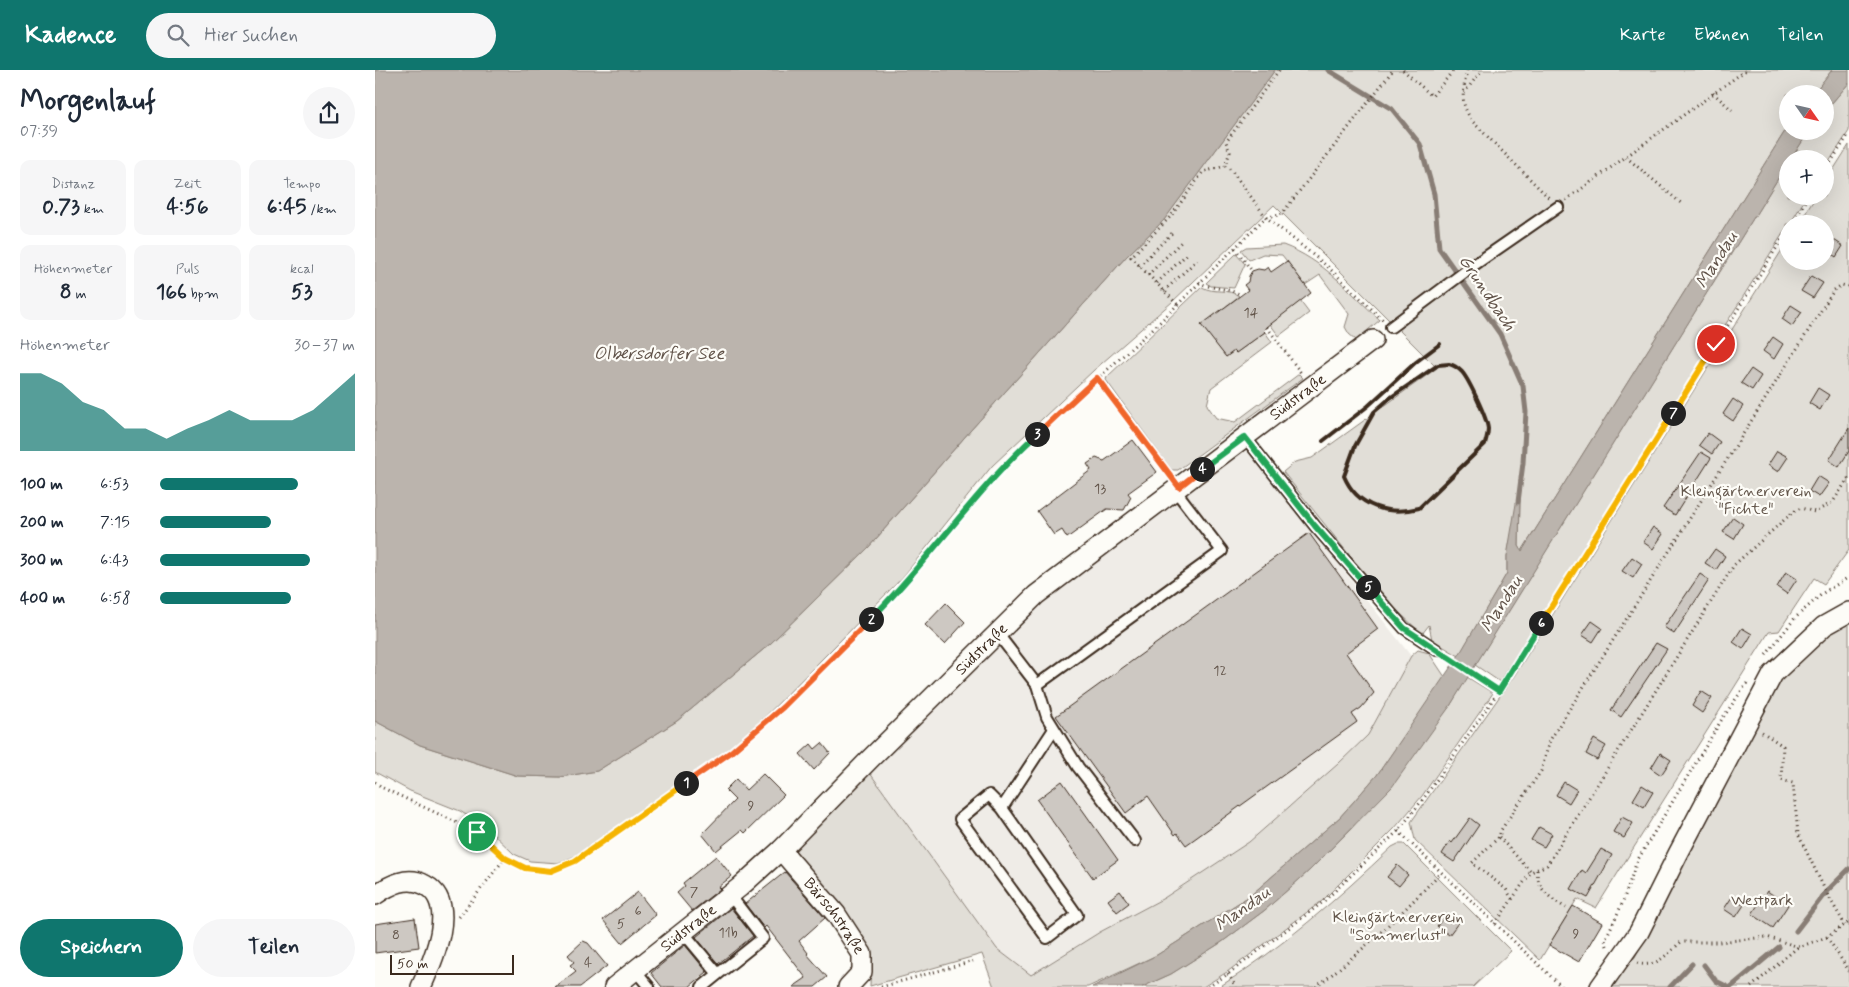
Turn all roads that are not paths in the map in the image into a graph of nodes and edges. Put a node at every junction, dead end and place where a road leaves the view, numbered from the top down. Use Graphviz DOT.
graph roads {
  1 [pos="1558,207"];
  2 [pos="1391,327"];
  3 [pos="1373,340"];
  4 [pos="1245,437"];
  5 [pos="1177,489"];
  6 [pos="1849,612"];
  7 [pos="997,633"];
  8 [pos="1437,650"];
  9 [pos="1037,685"];
  10 [pos="1054,729"];
  11 [pos="1002,808"];
  12 [pos="1135,841"];
  13 [pos="781,850"];
  14 [pos="375,895"];
  15 [pos="730,895"];
  16 [pos="683,932"];
  17 [pos="635,970"];
  18 [pos="718,974"];
  19 [pos="421,987"];
  20 [pos="614,987"];
  21 [pos="649,987"];
  22 [pos="702,987"];
  23 [pos="848,987"];
  24 [pos="1600,987"];
  1 -- 2 [label="lane"];
  3 -- 4 [label="street, Südstraße"];
  4 -- 5 [label="street, Südstraße"];
  4 -- 8 [label="lane"];
  5 -- 7 [label="street, Südstraße"];
  5 -- 9 [label="lane"];
  6 -- 24 [label="street"];
  7 -- 9 [label="lane"];
  7 -- 13 [label="street, Südstraße"];
  9 -- 10 [label="lane"];
  10 -- 11 [label="lane"];
  10 -- 12 [label="lane"];
  11 -- 11 [label="lane"];
  13 -- 15 [label="street, Südstraße"];
  13 -- 23 [label="street, Bärschstraße"];
  14 -- 19 [label="street"];
  15 -- 16 [label="street, Südstraße"];
  15 -- 18 [label="lane"];
  16 -- 17 [label="street, Südstraße"];
  16 -- 18 [label="lane"];
  17 -- 20 [label="street, Südstraße"];
  17 -- 21 [label="lane"];
  18 -- 22 [label="lane"];
}
